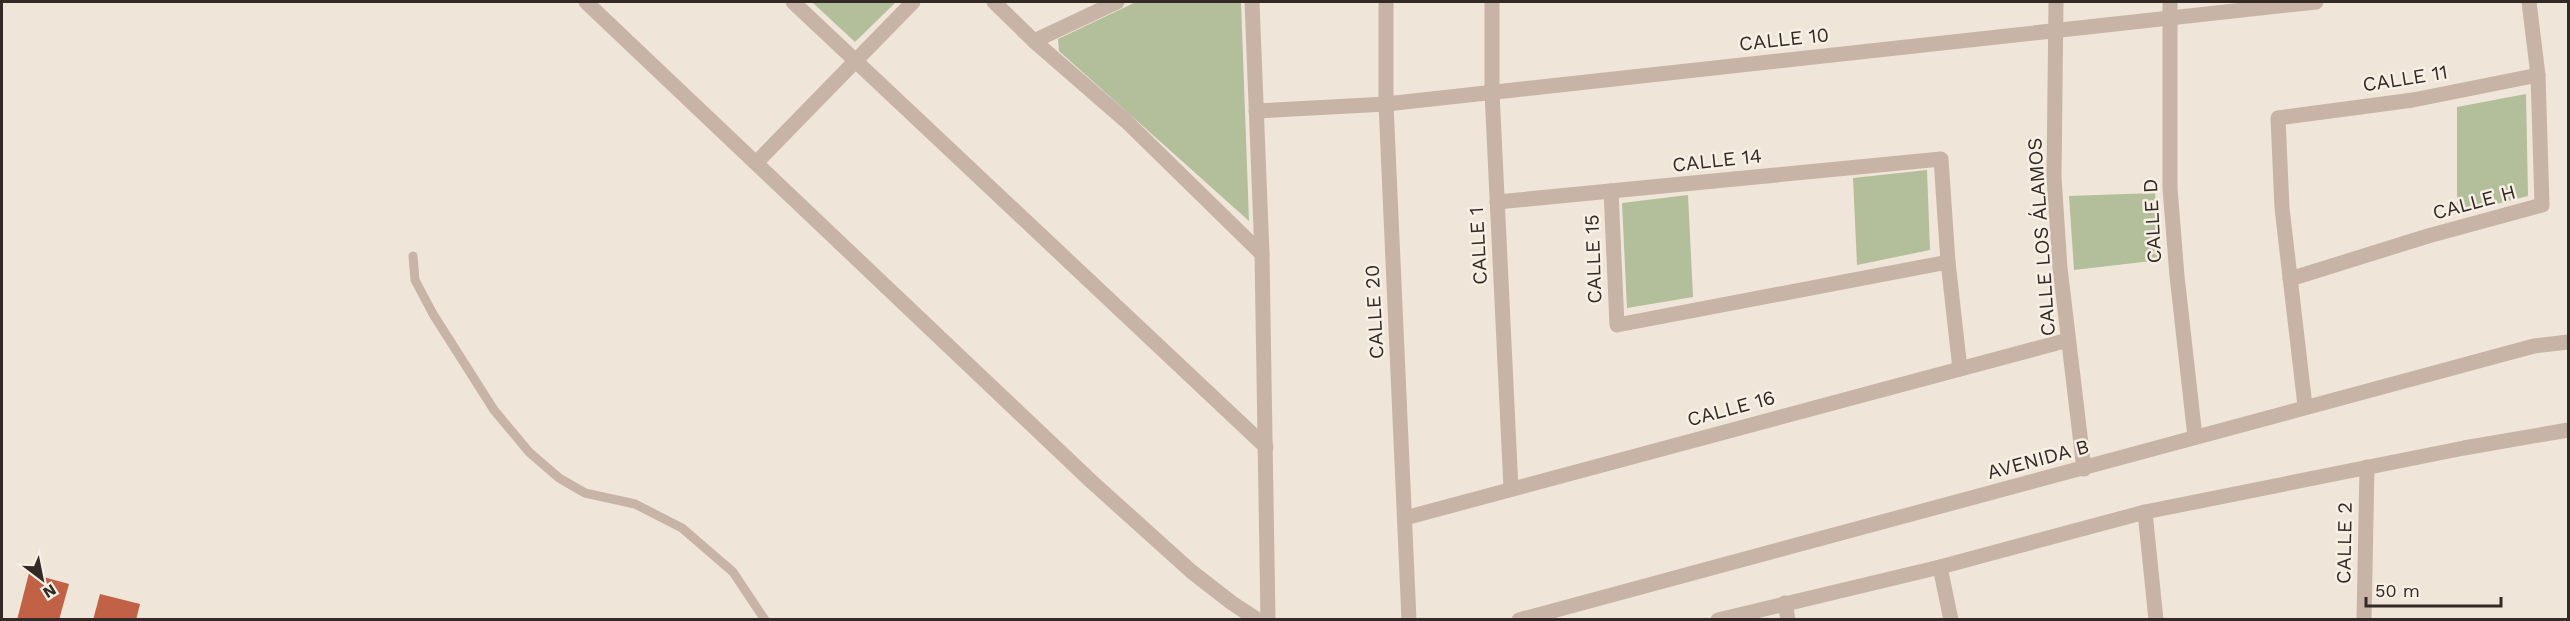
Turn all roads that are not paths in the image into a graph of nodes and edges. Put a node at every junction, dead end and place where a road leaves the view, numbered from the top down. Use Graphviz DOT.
graph roads {
  1 [pos="586,2"];
  2 [pos="793,2"];
  3 [pos="913,2"];
  4 [pos="994,2"];
  5 [pos="1117,2"];
  6 [pos="1252,2"];
  7 [pos="1386,2"];
  8 [pos="1492,2"];
  9 [pos="2056,2"];
  10 [pos="2170,2"];
  11 [pos="2316,2"];
  12 [pos="2529,2"];
  13 [pos="2283,4"];
  14 [pos="2169,19"];
  15 [pos="2056,30"];
  16 [pos="1035,41"];
  17 [pos="855,61"];
  18 [pos="2538,75"];
  19 [pos="1492,92"];
  20 [pos="1386,104"];
  21 [pos="1256,111"];
  22 [pos="756,162"];
  23 [pos="1611,191"];
  24 [pos="1497,202"];
  25 [pos="1262,254"];
  26 [pos="413,256"];
  27 [pos="1948,262"];
  28 [pos="2290,279"];
  29 [pos="2068,340"];
  30 [pos="2568,342"];
  31 [pos="1960,369"];
  32 [pos="2305,406"];
  33 [pos="2568,430"];
  34 [pos="2195,437"];
  35 [pos="1266,447"];
  36 [pos="2367,467"];
  37 [pos="2084,469"];
  38 [pos="1511,489"];
  39 [pos="2145,512"];
  40 [pos="1405,518"];
  41 [pos="1940,567"];
  42 [pos="1785,603"];
  43 [pos="765,620"];
  44 [pos="1258,620"];
  45 [pos="1268,620"];
  46 [pos="1409,620"];
  47 [pos="1519,620"];
  48 [pos="1718,620"];
  49 [pos="1788,620"];
  50 [pos="1951,620"];
  51 [pos="2156,620"];
  52 [pos="2364,620"];
  1 -- 22 [label="street"];
  2 -- 17 [label="street"];
  3 -- 17 [label="street"];
  4 -- 16 [label="street"];
  5 -- 16 [label="street"];
  6 -- 21 [label="street"];
  7 -- 20 [label="street, CALLE 20"];
  8 -- 19 [label="street, CALLE 1"];
  9 -- 15 [label="street, CALLE LOS ÁLAMOS"];
  10 -- 14 [label="street, CALLE D"];
  11 -- 13 [label="street, CALLE 10"];
  12 -- 18 [label="street, CALLE H"];
  13 -- 14 [label="street, CALLE 10"];
  14 -- 15 [label="street, CALLE 10"];
  14 -- 34 [label="street, CALLE D"];
  15 -- 19 [label="street, CALLE 10"];
  15 -- 29 [label="street, CALLE LOS ÁLAMOS"];
  16 -- 25 [label="street"];
  17 -- 22 [label="street"];
  17 -- 35 [label="street"];
  18 -- 28 [label="street, CALLE H"];
  18 -- 28 [label="street, CALLE 11"];
  19 -- 20 [label="street, CALLE 10"];
  19 -- 24 [label="street, CALLE 1"];
  20 -- 21 [label="street, CALLE 10"];
  20 -- 40 [label="street, CALLE 20"];
  21 -- 25 [label="street"];
  22 -- 44 [label="street"];
  23 -- 24 [label="street, CALLE 14"];
  23 -- 27 [label="street, CALLE 14"];
  23 -- 27 [label="street, CALLE 15"];
  24 -- 38 [label="street, CALLE 1"];
  25 -- 35 [label="street"];
  26 -- 43 [label="lane"];
  27 -- 31 [label="street"];
  28 -- 32 [label="street"];
  29 -- 31 [label="street, CALLE 16"];
  29 -- 37 [label="street, CALLE LOS ÁLAMOS"];
  30 -- 32 [label="street, AVENIDA B"];
  31 -- 38 [label="street, CALLE 16"];
  32 -- 34 [label="street, AVENIDA B"];
  33 -- 36 [label="street"];
  34 -- 37 [label="street, AVENIDA B"];
  35 -- 45 [label="street"];
  36 -- 39 [label="street"];
  36 -- 52 [label="street, CALLE 2"];
  37 -- 47 [label="street, AVENIDA B"];
  38 -- 40 [label="street, CALLE 16"];
  39 -- 41 [label="street"];
  39 -- 51 [label="street"];
  40 -- 46 [label="street, CALLE 20"];
  41 -- 42 [label="street"];
  41 -- 50 [label="street"];
  42 -- 48 [label="street"];
  42 -- 49 [label="street"];
}
